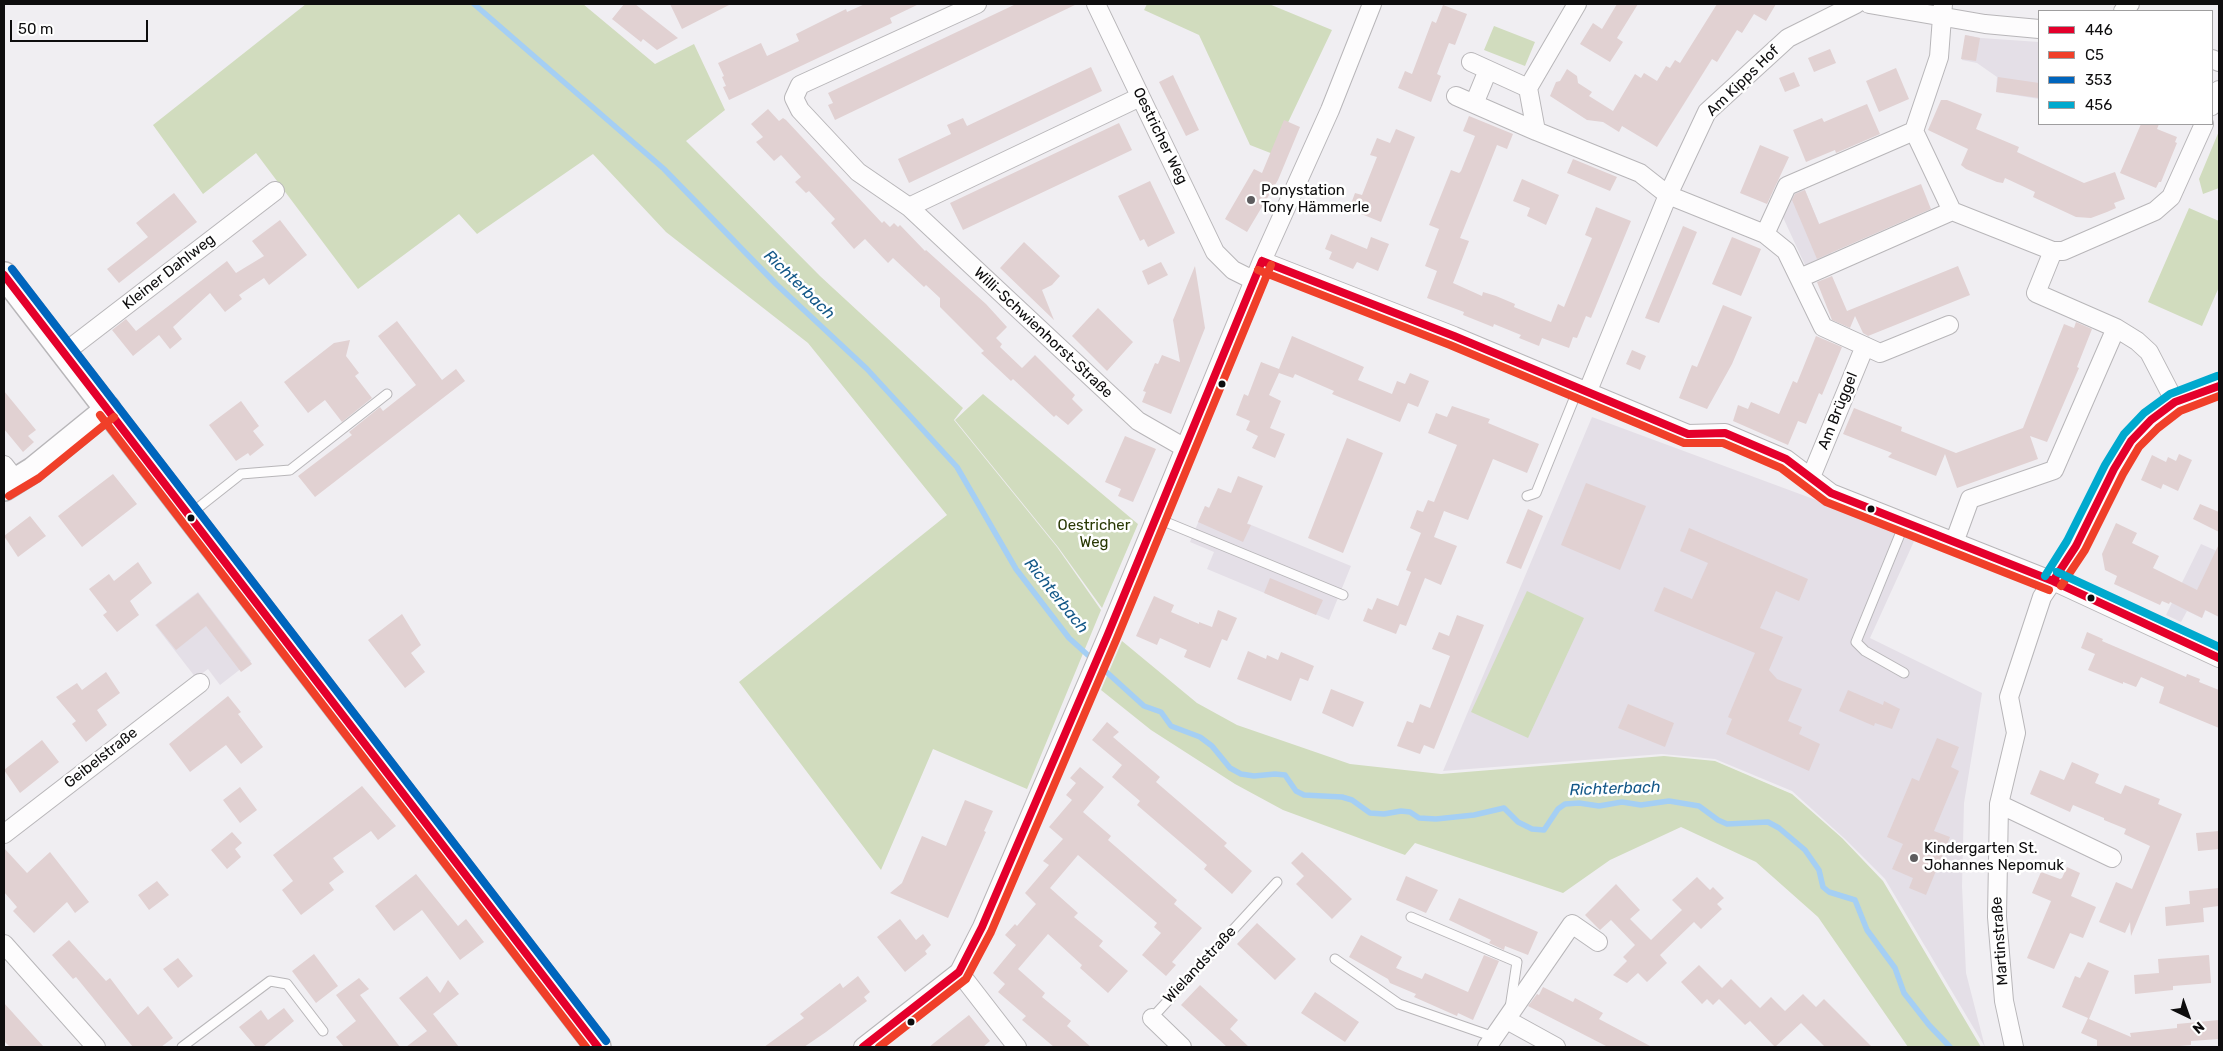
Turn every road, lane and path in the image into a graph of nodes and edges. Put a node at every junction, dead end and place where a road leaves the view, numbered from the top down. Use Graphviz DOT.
graph roads {
  1 [pos="977,4"];
  2 [pos="1096,4"];
  3 [pos="1372,4"];
  4 [pos="1577,4"];
  5 [pos="1856,4"];
  6 [pos="1869,4"];
  7 [pos="1943,9"];
  8 [pos="2038,29"];
  9 [pos="1471,62"];
  10 [pos="1488,70"];
  11 [pos="1528,88"];
  12 [pos="2219,90"];
  13 [pos="1140,96"];
  14 [pos="1456,96"];
  15 [pos="1474,104"];
  16 [pos="2213,104"];
  17 [pos="2204,125"];
  18 [pos="1536,131"];
  19 [pos="1914,132"];
  20 [pos="275,191"];
  21 [pos="1668,195"];
  22 [pos="909,207"];
  23 [pos="1952,212"];
  24 [pos="1765,234"];
  25 [pos="2053,250"];
  26 [pos="1262,260"];
  27 [pos="4,275"];
  28 [pos="1800,278"];
  29 [pos="1254,280"];
  30 [pos="1949,325"];
  31 [pos="2116,328"];
  32 [pos="1865,346"];
  33 [pos="64,353"];
  34 [pos="2219,386"];
  35 [pos="1583,391"];
  36 [pos="387,394"];
  37 [pos="2175,402"];
  38 [pos="108,409"];
  39 [pos="1185,448"];
  40 [pos="7,477"];
  41 [pos="1811,477"];
  42 [pos="1527,496"];
  43 [pos="189,515"];
  44 [pos="1156,518"];
  45 [pos="1905,522"];
  46 [pos="1955,540"];
  47 [pos="2053,581"];
  48 [pos="1343,595"];
  49 [pos="2219,658"];
  50 [pos="1904,673"];
  51 [pos="200,683"];
  52 [pos="1999,804"];
  53 [pos="4,834"];
  54 [pos="2112,858"];
  55 [pos="1278,882"];
  56 [pos="1411,916"];
  57 [pos="1598,942"];
  58 [pos="4,944"];
  59 [pos="1335,959"];
  60 [pos="959,972"];
  61 [pos="1152,1018"];
  62 [pos="1508,1020"];
  63 [pos="323,1031"];
  64 [pos="1491,1042"];
  65 [pos="96,1047"];
  66 [pos="182,1047"];
  67 [pos="598,1047"];
  68 [pos="864,1047"];
  69 [pos="1016,1047"];
  70 [pos="1182,1047"];
  71 [pos="1556,1047"];
  72 [pos="2014,1047"];
  1 -- 22 [label="street, Willi-Schwienhorst-Straße"];
  2 -- 13 [label="street, Oestricher Weg"];
  3 -- 26 [label="street"];
  4 -- 11 [label="street"];
  5 -- 21 [label="street, Am Kipps Hof"];
  6 -- 7 [label="street"];
  7 -- 8 [label="street"];
  7 -- 19 [label="street"];
  9 -- 10 [label="street"];
  10 -- 11 [label="street"];
  10 -- 15 [label="street"];
  11 -- 18 [label="street"];
  12 -- 16 [label="street"];
  13 -- 22 [label="street"];
  13 -- 29 [label="street, Oestricher Weg"];
  14 -- 15 [label="street"];
  15 -- 18 [label="street"];
  17 -- 25 [label="street"];
  18 -- 21 [label="street"];
  19 -- 23 [label="street"];
  19 -- 24 [label="street"];
  20 -- 33 [label="street, Kleiner Dahlweg"];
  21 -- 24 [label="street"];
  21 -- 35 [label="street, Am Kipps Hof"];
  22 -- 39 [label="street, Willi-Schwienhorst-Straße"];
  23 -- 25 [label="street"];
  23 -- 28 [label="street"];
  24 -- 28 [label="street"];
  25 -- 31 [label="street"];
  26 -- 29 [label="street"];
  26 -- 35 [label="street"];
  27 -- 33 [label="main road"];
  28 -- 32 [label="street"];
  29 -- 39 [label="street"];
  30 -- 32 [label="street"];
  31 -- 37 [label="street"];
  31 -- 46 [label="street"];
  32 -- 41 [label="street, Am Brüggel"];
  33 -- 38 [label="main road"];
  34 -- 37 [label="street, Martinstraße"];
  35 -- 41 [label="street"];
  35 -- 42 [label="lane"];
  36 -- 43 [label="lane"];
  37 -- 47 [label="street, Martinstraße"];
  38 -- 40 [label="main road"];
  38 -- 43 [label="main road"];
  39 -- 44 [label="street"];
  41 -- 45 [label="street"];
  43 -- 67 [label="main road"];
  44 -- 48 [label="lane"];
  44 -- 60 [label="street"];
  45 -- 46 [label="street"];
  45 -- 50 [label="lane"];
  46 -- 47 [label="street"];
  47 -- 49 [label="street"];
  47 -- 52 [label="street, Martinstraße"];
  51 -- 53 [label="street, Geibelstraße"];
  52 -- 54 [label="street"];
  52 -- 72 [label="street, Martinstraße"];
  55 -- 61 [label="lane, Wielandstraße"];
  56 -- 62 [label="lane"];
  57 -- 62 [label="street"];
  58 -- 65 [label="street"];
  59 -- 64 [label="lane"];
  60 -- 68 [label="street"];
  60 -- 69 [label="street"];
  61 -- 70 [label="street, Wielandstraße"];
  62 -- 64 [label="street"];
  62 -- 71 [label="street"];
  63 -- 66 [label="lane"];
}
